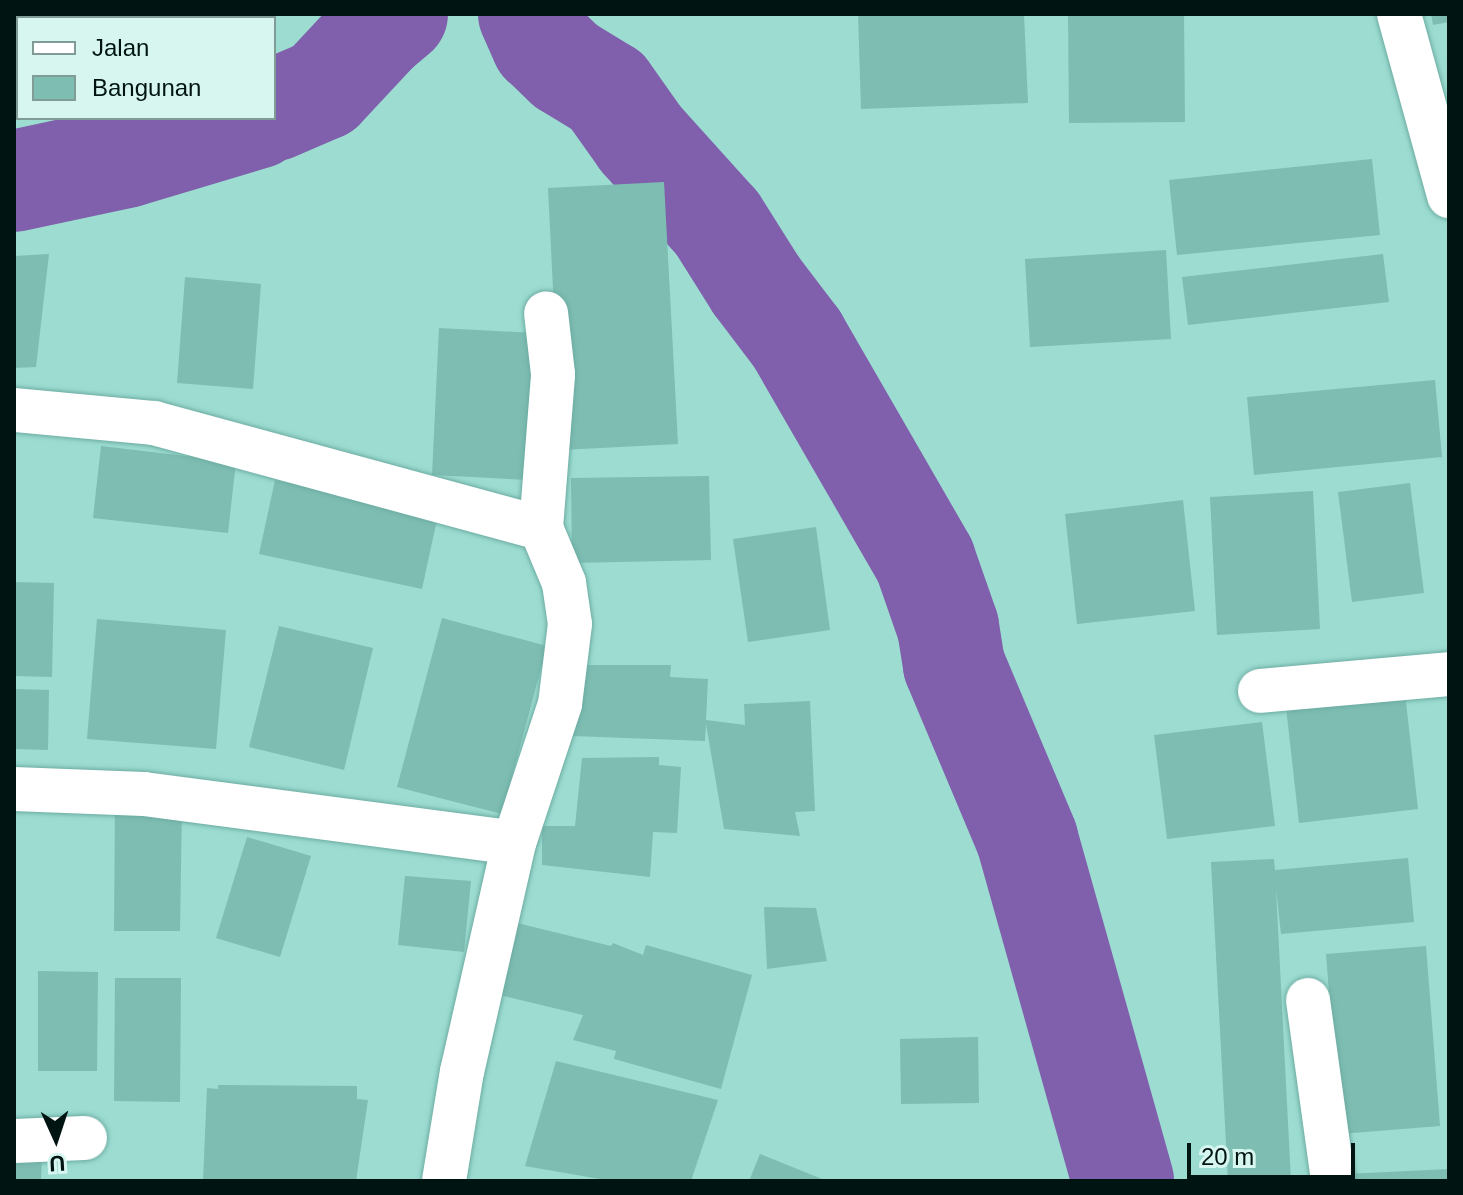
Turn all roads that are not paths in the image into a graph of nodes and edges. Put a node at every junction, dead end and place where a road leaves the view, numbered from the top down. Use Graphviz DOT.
graph roads {
  1 [pos="1399,14"];
  2 [pos="1449,196"];
  3 [pos="546,313"];
  4 [pos="14,410"];
  5 [pos="541,528"];
  6 [pos="1449,674"];
  7 [pos="1260,691"];
  8 [pos="14,789"];
  9 [pos="514,843"];
  10 [pos="1308,1000"];
  11 [pos="85,1138"];
  12 [pos="14,1141"];
  13 [pos="444,1181"];
  14 [pos="1333,1181"];
  1 -- 2 [label="street"];
  3 -- 5 [label="street"];
  4 -- 5 [label="street"];
  5 -- 9 [label="street"];
  6 -- 7 [label="street"];
  8 -- 9 [label="street"];
  9 -- 13 [label="street"];
  10 -- 14 [label="street"];
  11 -- 12 [label="street"];
}
